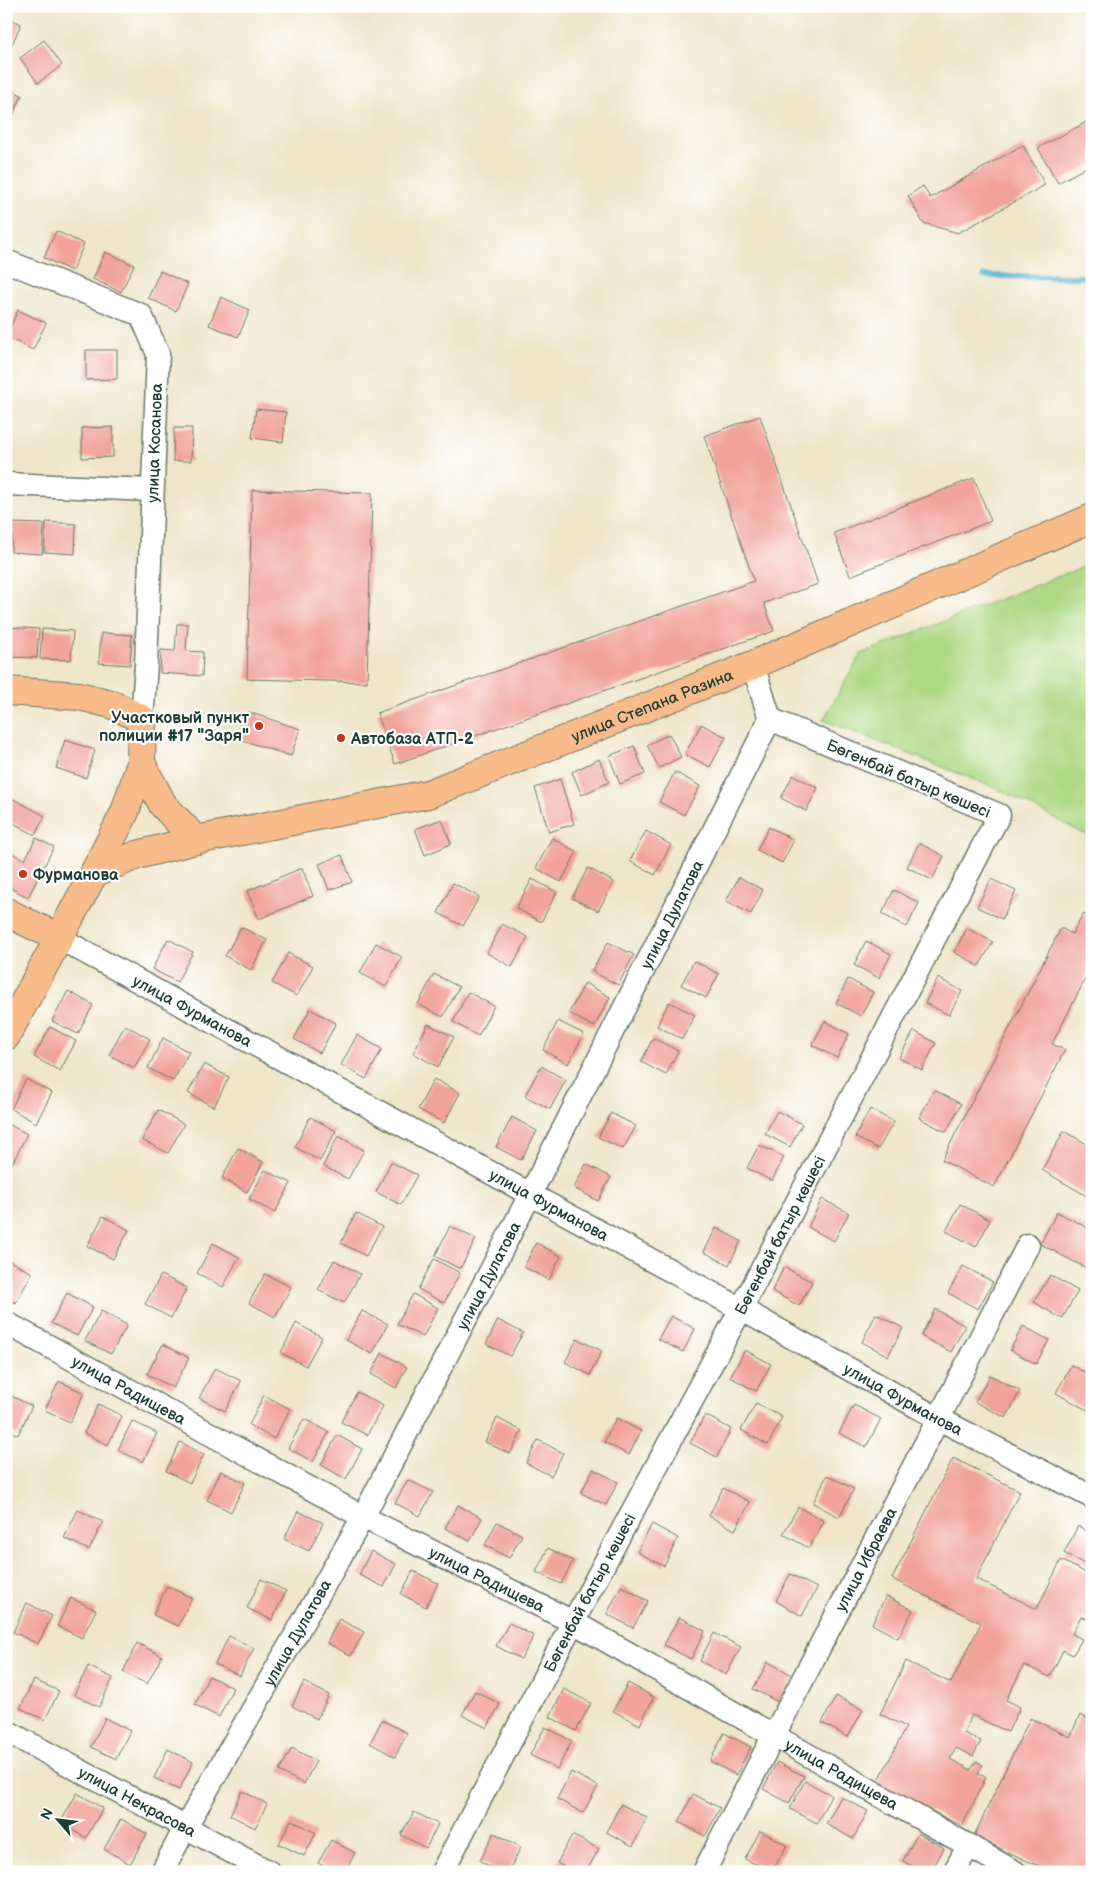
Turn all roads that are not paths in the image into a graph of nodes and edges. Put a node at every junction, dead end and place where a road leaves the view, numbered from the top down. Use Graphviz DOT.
graph roads {
  1 [pos="6,261"];
  2 [pos="6,484"];
  3 [pos="151,490"];
  4 [pos="1092,518"];
  5 [pos="753,665"];
  6 [pos="6,691"];
  7 [pos="142,719"];
  8 [pos="770,720"];
  9 [pos="141,764"];
  10 [pos="196,840"];
  11 [pos="94,873"];
  12 [pos="6,912"];
  13 [pos="59,938"];
  14 [pos="6,1036"];
  15 [pos="530,1194"];
  16 [pos="1028,1245"];
  17 [pos="741,1309"];
  18 [pos="6,1323"];
  19 [pos="939,1419"];
  20 [pos="1092,1497"];
  21 [pos="363,1516"];
  22 [pos="572,1622"];
  23 [pos="6,1731"];
  24 [pos="774,1734"];
  25 [pos="185,1828"];
  26 [pos="969,1845"];
  27 [pos="162,1872"];
  28 [pos="269,1872"];
  29 [pos="442,1872"];
  30 [pos="704,1872"];
  31 [pos="954,1872"];
  32 [pos="1015,1872"];
  1 -- 3 [label="street, улица Косанова"];
  2 -- 3 [label="street"];
  3 -- 7 [label="street, улица Косанова"];
  4 -- 5 [label="main road, улица Степана Разина"];
  5 -- 8 [label="street"];
  5 -- 10 [label="main road, улица Степана Разина"];
  6 -- 7 [label="main road"];
  7 -- 9 [label="main road"];
  8 -- 15 [label="street, улица Дулатова"];
  8 -- 17 [label="street, Бөгенбай батыр көшесі"];
  9 -- 10 [label="main road"];
  9 -- 11 [label="main road"];
  10 -- 11 [label="main road, улица Степана Разина"];
  11 -- 13 [label="main road"];
  12 -- 13 [label="main road, улица Фурманова"];
  13 -- 14 [label="main road"];
  13 -- 15 [label="street, улица Фурманова"];
  15 -- 17 [label="street, улица Фурманова"];
  15 -- 21 [label="street, улица Дулатова"];
  16 -- 19 [label="street, улица Ибраева"];
  17 -- 19 [label="street, улица Фурманова"];
  17 -- 22 [label="street, Бөгенбай батыр көшесі"];
  18 -- 21 [label="street, улица Радищева"];
  19 -- 20 [label="street, улица Фурманова"];
  19 -- 24 [label="street, улица Ибраева"];
  21 -- 22 [label="street, улица Радищева"];
  21 -- 25 [label="street, улица Дулатова"];
  22 -- 24 [label="street, улица Радищева"];
  22 -- 29 [label="street, Бөгенбай батыр көшесі"];
  23 -- 25 [label="street, улица Некрасова"];
  24 -- 26 [label="street, улица Радищева"];
  24 -- 30 [label="street, улица Ибраева"];
  25 -- 27 [label="street, улица Дулатова"];
  25 -- 28 [label="street, улица Некрасова"];
  26 -- 31 [label="street"];
  26 -- 32 [label="street, улица Радищева"];
}
